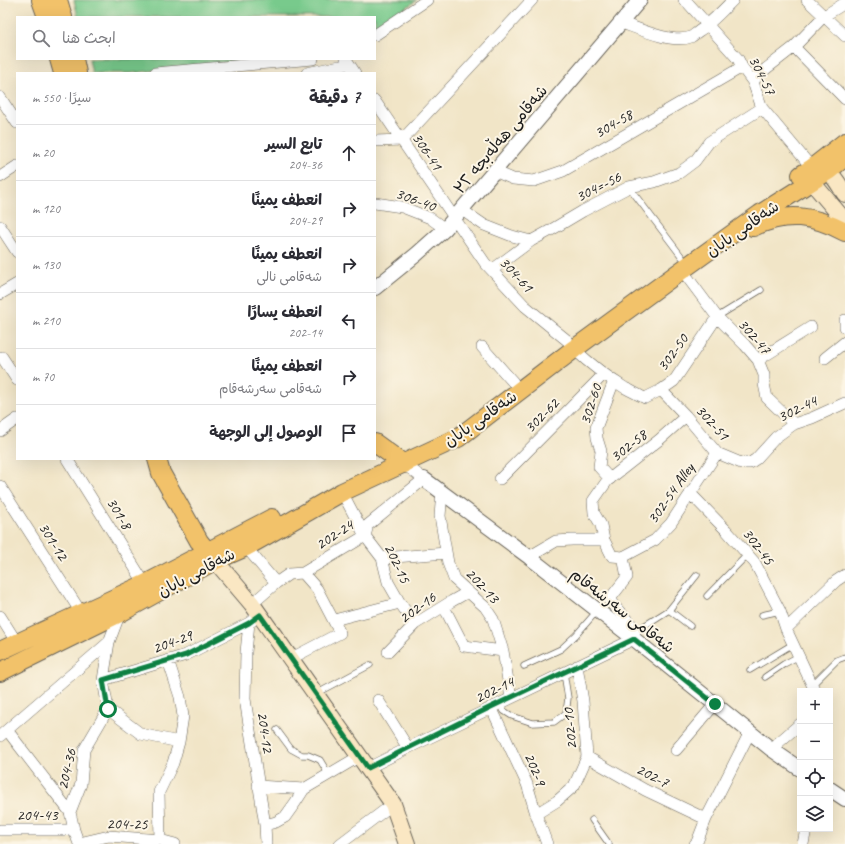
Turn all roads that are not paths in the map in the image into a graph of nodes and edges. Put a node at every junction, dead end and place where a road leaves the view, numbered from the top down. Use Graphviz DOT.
graph roads {
  1 [pos="41,0"];
  2 [pos="58,0"];
  3 [pos="427,0"];
  4 [pos="532,0"];
  5 [pos="640,0"];
  6 [pos="733,0"];
  7 [pos="688,1"];
  8 [pos="810,1"];
  9 [pos="845,3"];
  10 [pos="46,16"];
  11 [pos="63,16"];
  12 [pos="824,16"];
  13 [pos="622,23"];
  14 [pos="708,25"];
  15 [pos="376,34"];
  16 [pos="845,36"];
  17 [pos="794,47"];
  18 [pos="59,60"];
  19 [pos="74,60"];
  20 [pos="302,60"];
  21 [pos="350,65"];
  22 [pos="742,67"];
  23 [pos="63,72"];
  24 [pos="78,72"];
  25 [pos="166,72"];
  26 [pos="312,72"];
  27 [pos="753,82"];
  28 [pos="0,97"];
  29 [pos="845,99"];
  30 [pos="376,103"];
  31 [pos="762,108"];
  32 [pos="16,121"];
  33 [pos="402,140"];
  34 [pos="376,141"];
  35 [pos="845,142"];
  36 [pos="845,157"];
  37 [pos="16,167"];
  38 [pos="494,171"];
  39 [pos="817,173"];
  40 [pos="0,177"];
  41 [pos="628,187"];
  42 [pos="845,194"];
  43 [pos="376,203"];
  44 [pos="458,214"];
  45 [pos="845,222"];
  46 [pos="0,226"];
  47 [pos="445,229"];
  48 [pos="845,232"];
  49 [pos="531,241"];
  50 [pos="16,250"];
  51 [pos="686,263"];
  52 [pos="492,270"];
  53 [pos="16,285"];
  54 [pos="376,287"];
  55 [pos="761,290"];
  56 [pos="0,294"];
  57 [pos="717,317"];
  58 [pos="845,320"];
  59 [pos="845,326"];
  60 [pos="810,327"];
  61 [pos="845,342"];
  62 [pos="482,347"];
  63 [pos="576,350"];
  64 [pos="1,356"];
  65 [pos="825,358"];
  66 [pos="758,360"];
  67 [pos="16,364"];
  68 [pos="604,374"];
  69 [pos="16,378"];
  70 [pos="614,381"];
  71 [pos="513,382"];
  72 [pos="661,390"];
  73 [pos="645,398"];
  74 [pos="844,405"];
  75 [pos="686,416"];
  76 [pos="16,420"];
  77 [pos="794,424"];
  78 [pos="0,431"];
  79 [pos="376,444"];
  80 [pos="717,453"];
  81 [pos="68,460"];
  82 [pos="157,460"];
  83 [pos="399,460"];
  84 [pos="750,463"];
  85 [pos="424,478"];
  86 [pos="500,479"];
  87 [pos="610,479"];
  88 [pos="0,486"];
  89 [pos="342,492"];
  90 [pos="442,492"];
  91 [pos="690,493"];
  92 [pos="365,536"];
  93 [pos="604,540"];
  94 [pos="246,546"];
  95 [pos="446,553"];
  96 [pos="748,554"];
  97 [pos="211,556"];
  98 [pos="529,557"];
  99 [pos="623,557"];
  100 [pos="382,558"];
  101 [pos="303,572"];
  102 [pos="696,575"];
  103 [pos="845,575"];
  104 [pos="276,583"];
  105 [pos="145,584"];
  106 [pos="468,592"];
  107 [pos="707,596"];
  108 [pos="400,603"];
  109 [pos="444,607"];
  110 [pos="669,610"];
  111 [pos="597,611"];
  112 [pos="780,611"];
  113 [pos="120,613"];
  114 [pos="82,614"];
  115 [pos="253,614"];
  116 [pos="762,615"];
  117 [pos="0,616"];
  118 [pos="334,620"];
  119 [pos="415,624"];
  120 [pos="690,626"];
  121 [pos="786,629"];
  122 [pos="633,635"];
  123 [pos="109,642"];
  124 [pos="17,643"];
  125 [pos="793,644"];
  126 [pos="503,651"];
  127 [pos="0,652"];
  128 [pos="388,652"];
  129 [pos="799,656"];
  130 [pos="845,657"];
  131 [pos="290,659"];
  132 [pos="168,660"];
  133 [pos="370,665"];
  134 [pos="524,666"];
  135 [pos="577,666"];
  136 [pos="750,670"];
  137 [pos="0,672"];
  138 [pos="564,672"];
  139 [pos="765,677"];
  140 [pos="103,680"];
  141 [pos="814,688"];
  142 [pos="315,694"];
  143 [pos="511,698"];
  144 [pos="378,700"];
  145 [pos="715,704"];
  146 [pos="496,705"];
  147 [pos="108,709"];
  148 [pos="797,727"];
  149 [pos="277,730"];
  150 [pos="750,732"];
  151 [pos="4,733"];
  152 [pos="179,742"];
  153 [pos="408,748"];
  154 [pos="771,749"];
  155 [pos="676,750"];
  156 [pos="587,757"];
  157 [pos="364,762"];
  158 [pos="797,767"];
  159 [pos="329,775"];
  160 [pos="258,786"];
  161 [pos="304,790"];
  162 [pos="833,791"];
  163 [pos="845,799"];
  164 [pos="394,804"];
  165 [pos="70,812"];
  166 [pos="536,814"];
  167 [pos="706,819"];
  168 [pos="592,820"];
  169 [pos="265,825"];
  170 [pos="0,830"];
  171 [pos="74,830"];
  172 [pos="805,832"];
  173 [pos="160,840"];
  174 [pos="79,843"];
  175 [pos="173,844"];
  176 [pos="266,844"];
  177 [pos="340,844"];
  178 [pos="407,844"];
  179 [pos="547,844"];
  180 [pos="609,844"];
  181 [pos="695,844"];
  182 [pos="803,844"];
  1 -- 10 [label="main road"];
  2 -- 11 [label="main road"];
  3 -- 15 [label="street"];
  4 -- 33 [label="street"];
  5 -- 13 [label="street, شەقامی هەڵەبجە ٣٢"];
  6 -- 14 [label="street"];
  7 -- 14 [label="street, 304-57"];
  8 -- 12 [label="street"];
  9 -- 12 [label="street"];
  12 -- 16 [label="street"];
  12 -- 17 [label="street"];
  13 -- 14 [label="street"];
  13 -- 38 [label="street, شەقامی هەڵەبجە ٣٢"];
  14 -- 22 [label="street, 304-57"];
  17 -- 27 [label="street"];
  17 -- 29 [label="street"];
  18 -- 23 [label="main road"];
  19 -- 24 [label="main road"];
  20 -- 25 [label="street"];
  21 -- 26 [label="street"];
  22 -- 27 [label="street, 304-57"];
  22 -- 38 [label="street, 304-58"];
  27 -- 31 [label="street, 304-57"];
  28 -- 32 [label="street"];
  30 -- 33 [label="street, 306-41"];
  31 -- 39 [label="street, 304-57"];
  31 -- 41 [label="street, 304=-56"];
  33 -- 34 [label="street"];
  33 -- 44 [label="street, 306-41"];
  35 -- 39 [label="main road"];
  36 -- 39 [label="main road, شەقامی بابان"];
  37 -- 40 [label="street"];
  38 -- 44 [label="street, شەقامی هەڵەبجە ٣٢"];
  39 -- 42 [label="main road"];
  39 -- 45 [label="main road"];
  39 -- 51 [label="main road, شەقامی بابان"];
  41 -- 49 [label="street, 304=-56"];
  41 -- 51 [label="lane"];
  43 -- 47 [label="street, 306-40"];
  44 -- 47 [label="street, شەقامی هەڵەبجە ٣٢"];
  44 -- 49 [label="street"];
  44 -- 52 [label="street, 304-61"];
  46 -- 50 [label="street"];
  47 -- 54 [label="street, شەقامی هەڵەبجە ٣٢"];
  48 -- 51 [label="main road"];
  49 -- 52 [label="street, 304=-56"];
  51 -- 57 [label="street, 302-47"];
  51 -- 63 [label="main road, شەقامی بابان"];
  52 -- 63 [label="street, 304-61"];
  53 -- 56 [label="street"];
  55 -- 57 [label="lane"];
  57 -- 66 [label="street, 302-47"];
  57 -- 72 [label="street, 302-50"];
  58 -- 59 [label="street"];
  60 -- 66 [label="street"];
  61 -- 65 [label="street"];
  62 -- 71 [label="street"];
  63 -- 68 [label="street, 304-61"];
  63 -- 71 [label="main road"];
  63 -- 83 [label="main road, شەقامی بابان"];
  64 -- 67 [label="street"];
  64 -- 69 [label="street"];
  66 -- 77 [label="street, 302-47"];
  68 -- 70 [label="street, 304-61"];
  68 -- 86 [label="street, 302-62"];
  70 -- 73 [label="street, 304-61"];
  70 -- 87 [label="street, 302-60"];
  71 -- 83 [label="main road"];
  72 -- 73 [label="street, 302-50"];
  72 -- 75 [label="street, 302-51"];
  74 -- 77 [label="street, 302-44"];
  75 -- 80 [label="street, 302-51"];
  75 -- 87 [label="street, 302-58"];
  76 -- 78 [label="street"];
  77 -- 84 [label="street, 302-44"];
  79 -- 83 [label="main road"];
  80 -- 84 [label="street, 302-51"];
  80 -- 91 [label="street, 302-54 Alley"];
  81 -- 105 [label="street, 301-8"];
  82 -- 97 [label="main road"];
  83 -- 85 [label="street"];
  83 -- 89 [label="main road, شەقامی بابان"];
  83 -- 97 [label="main road"];
  85 -- 90 [label="street, شەقامی سەرشەقام"];
  85 -- 92 [label="street, 202-24"];
  87 -- 93 [label="street, 302-58"];
  88 -- 114 [label="street, 301-12"];
  89 -- 92 [label="street, 202-15"];
  89 -- 94 [label="main road, شەقامی بابان"];
  90 -- 95 [label="street, 202-13"];
  90 -- 98 [label="street, شەقامی سەرشەقام"];
  91 -- 96 [label="street, 302-45"];
  91 -- 99 [label="street, 302-54 Alley"];
  92 -- 100 [label="street, 202-15"];
  92 -- 101 [label="street, 202-24"];
  93 -- 98 [label="street"];
  93 -- 99 [label="street"];
  94 -- 97 [label="main road, شەقامی بابان"];
  94 -- 104 [label="street"];
  95 -- 100 [label="street"];
  95 -- 106 [label="street, 202-13"];
  96 -- 107 [label="lane"];
  96 -- 112 [label="street, 302-45"];
  97 -- 105 [label="main road"];
  97 -- 113 [label="main road, شەقامی بابان"];
  97 -- 115 [label="main road"];
  98 -- 111 [label="street, شەقامی سەرشەقام"];
  99 -- 122 [label="street"];
  100 -- 108 [label="street, 202-15"];
  101 -- 104 [label="street, 202-24"];
  101 -- 118 [label="street"];
  102 -- 110 [label="lane"];
  103 -- 121 [label="street"];
  104 -- 115 [label="street, 202-24"];
  105 -- 114 [label="main road"];
  106 -- 109 [label="street, 202-16"];
  106 -- 126 [label="street, 202-13"];
  108 -- 118 [label="street"];
  108 -- 119 [label="street, 202-15"];
  109 -- 119 [label="street, 202-16"];
  109 -- 126 [label="street"];
  110 -- 120 [label="lane"];
  110 -- 122 [label="lane"];
  111 -- 122 [label="street, شەقامی سەرشەقام"];
  111 -- 134 [label="lane"];
  112 -- 116 [label="lane"];
  112 -- 121 [label="street, 302-45"];
  113 -- 123 [label="street"];
  113 -- 137 [label="main road, شەقامی بابان"];
  114 -- 124 [label="main road"];
  115 -- 131 [label="main road"];
  115 -- 132 [label="street, 204-29"];
  115 -- 160 [label="street, 204-12"];
  117 -- 124 [label="street"];
  118 -- 131 [label="street"];
  119 -- 128 [label="street, 202-16"];
  121 -- 125 [label="street, 302-45"];
  122 -- 135 [label="street, 202-14"];
  122 -- 145 [label="street, شەقامی سەرشەقام"];
  123 -- 140 [label="street"];
  123 -- 151 [label="street"];
  124 -- 127 [label="main road"];
  125 -- 129 [label="street, 302-45"];
  125 -- 136 [label="lane"];
  126 -- 143 [label="street, 202-13"];
  129 -- 139 [label="lane"];
  129 -- 141 [label="street, 302-45"];
  130 -- 141 [label="lane"];
  131 -- 142 [label="main road"];
  132 -- 140 [label="street, 204-29"];
  132 -- 152 [label="street"];
  133 -- 142 [label="lane"];
  135 -- 138 [label="street, 202-14"];
  135 -- 156 [label="street, 202-10"];
  138 -- 143 [label="street, 202-14"];
  138 -- 146 [label="lane"];
  140 -- 147 [label="street"];
  142 -- 157 [label="main road"];
  143 -- 146 [label="street, 202-14"];
  144 -- 153 [label="street"];
  145 -- 150 [label="street, شەقامی سەرشەقام"];
  145 -- 155 [label="street"];
  146 -- 153 [label="street, 202-14"];
  146 -- 166 [label="street, 202-9"];
  147 -- 152 [label="street"];
  147 -- 165 [label="street, 204-36"];
  148 -- 154 [label="street"];
  149 -- 159 [label="lane"];
  150 -- 154 [label="street, شەقامی سەرشەقام"];
  150 -- 167 [label="street"];
  151 -- 165 [label="street"];
  152 -- 173 [label="street"];
  153 -- 157 [label="street, 202-14"];
  154 -- 158 [label="street, شەقامی سەرشەقام"];
  156 -- 166 [label="street, 202-10"];
  156 -- 167 [label="street, 202-7"];
  157 -- 159 [label="street, 202-14"];
  157 -- 164 [label="main road"];
  159 -- 161 [label="street, 202-14"];
  160 -- 161 [label="street"];
  160 -- 169 [label="street, 204-12"];
  161 -- 169 [label="street"];
  162 -- 163 [label="street"];
  164 -- 177 [label="street"];
  164 -- 178 [label="main road"];
  165 -- 171 [label="street"];
  166 -- 179 [label="street, 202-9"];
  167 -- 181 [label="street"];
  168 -- 180 [label="lane"];
  169 -- 176 [label="street, 204-12"];
  170 -- 171 [label="street, 204-43"];
  171 -- 174 [label="street"];
  172 -- 182 [label="street"];
  173 -- 174 [label="street, 204-25"];
  173 -- 175 [label="street, 204-25"];
}
